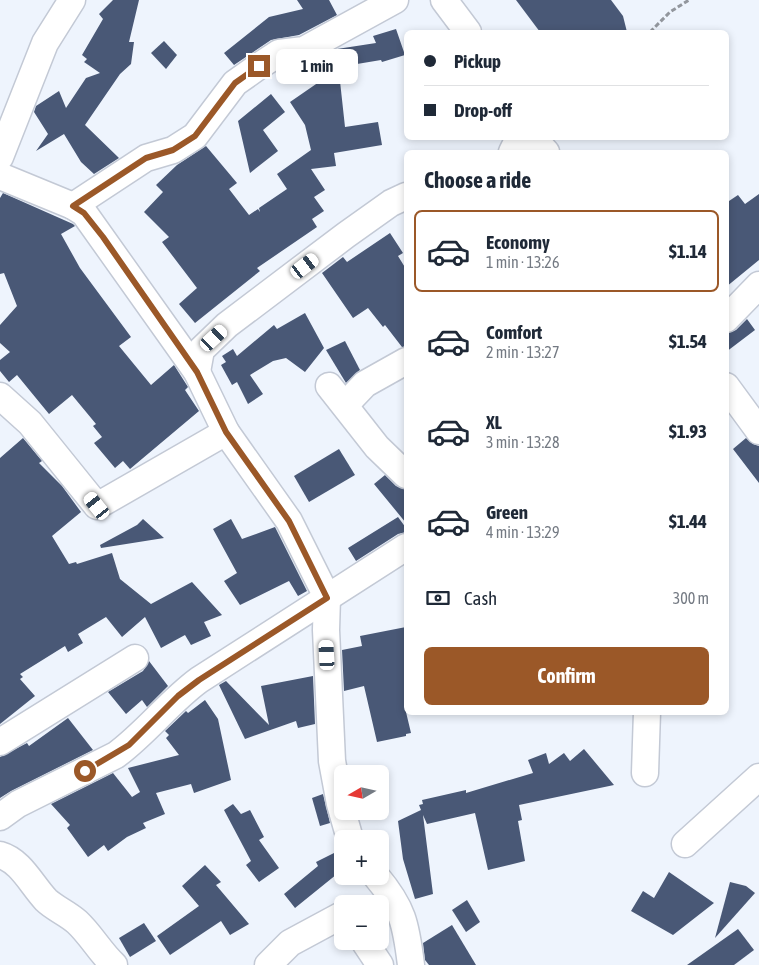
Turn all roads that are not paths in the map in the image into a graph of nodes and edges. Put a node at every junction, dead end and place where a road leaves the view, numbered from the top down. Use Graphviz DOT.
graph roads {
  1 [pos="72,0"];
  2 [pos="396,0"];
  3 [pos="444,0"];
  4 [pos="466,30"];
  5 [pos="535,140"];
  6 [pos="544,150"];
  7 [pos="0,157"];
  8 [pos="0,176"];
  9 [pos="404,197"];
  10 [pos="73,206"];
  11 [pos="759,285"];
  12 [pos="729,316"];
  13 [pos="404,362"];
  14 [pos="197,372"];
  15 [pos="729,390"];
  16 [pos="0,396"];
  17 [pos="759,431"];
  18 [pos="226,432"];
  19 [pos="404,473"];
  20 [pos="404,548"];
  21 [pos="327,598"];
  22 [pos="135,658"];
  23 [pos="647,715"];
  24 [pos="0,742"];
  25 [pos="645,774"];
  26 [pos="759,777"];
  27 [pos="0,817"];
  28 [pos="347,830"];
  29 [pos="685,844"];
  30 [pos="0,855"];
  31 [pos="383,885"];
  32 [pos="334,919"];
  33 [pos="370,950"];
  34 [pos="114,965"];
  35 [pos="268,965"];
  36 [pos="380,965"];
  37 [pos="411,965"];
  1 -- 7 [label="street"];
  2 -- 10 [label="street"];
  3 -- 4 [label="street"];
  5 -- 6 [label="street"];
  8 -- 10 [label="street"];
  9 -- 14 [label="street"];
  10 -- 14 [label="street"];
  11 -- 12 [label="street"];
  13 -- 19 [label="street"];
  14 -- 18 [label="street"];
  15 -- 17 [label="street"];
  16 -- 18 [label="street"];
  18 -- 21 [label="street"];
  20 -- 21 [label="street"];
  21 -- 27 [label="street"];
  21 -- 28 [label="street"];
  22 -- 24 [label="street"];
  23 -- 25 [label="street"];
  26 -- 29 [label="street"];
  30 -- 34 [label="street"];
  31 -- 37 [label="street"];
  32 -- 35 [label="street"];
  33 -- 36 [label="street"];
}
